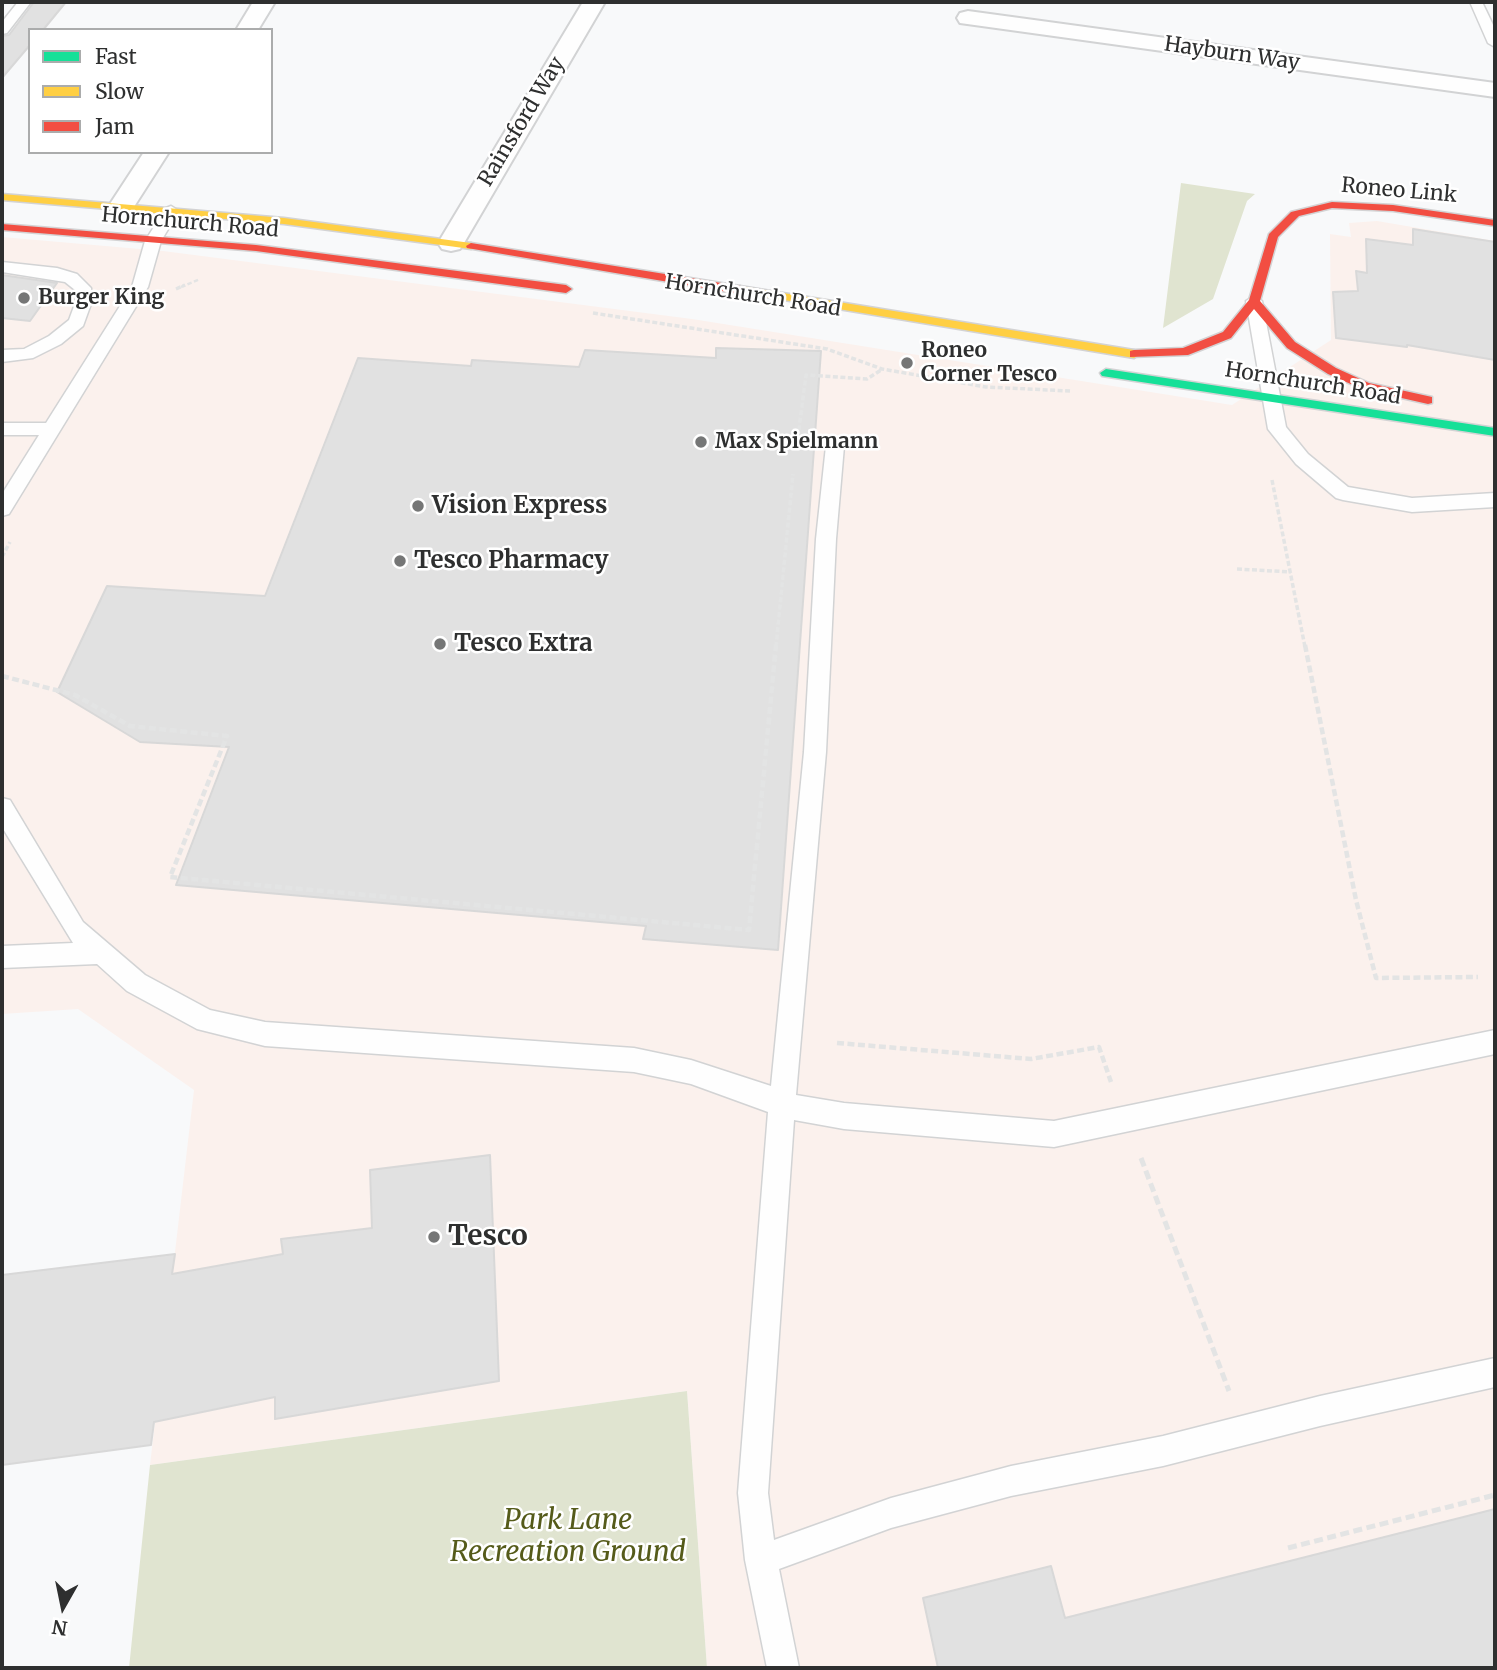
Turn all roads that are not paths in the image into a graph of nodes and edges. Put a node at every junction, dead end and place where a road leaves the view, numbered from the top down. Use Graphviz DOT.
graph roads {
  1 [pos="25,2"];
  2 [pos="264,2"];
  3 [pos="594,2"];
  4 [pos="1476,2"];
  5 [pos="968,19"];
  6 [pos="248,28"];
  7 [pos="2,30"];
  8 [pos="1495,43"];
  9 [pos="1495,90"];
  10 [pos="156,154"];
  11 [pos="2,197"];
  12 [pos="121,207"];
  13 [pos="171,211"];
  14 [pos="1495,223"];
  15 [pos="2,227"];
  16 [pos="153,241"];
  17 [pos="451,243"];
  18 [pos="2,267"];
  19 [pos="577,290"];
  20 [pos="1254,300"];
  21 [pos="2,356"];
  22 [pos="1083,369"];
  23 [pos="1274,400"];
  24 [pos="1443,403"];
  25 [pos="2,429"];
  26 [pos="52,429"];
  27 [pos="1495,432"];
  28 [pos="835,446"];
  29 [pos="1495,500"];
  30 [pos="2,509"];
  31 [pos="2,807"];
  32 [pos="102,953"];
  33 [pos="2,957"];
  34 [pos="1495,1042"];
  35 [pos="782,1105"];
  36 [pos="1495,1373"];
  37 [pos="761,1560"];
  38 [pos="783,1668"];
  1 -- 7 [label="lane"];
  2 -- 6 [label="street"];
  3 -- 17 [label="street, Rainsford Way"];
  4 -- 8 [label="lane"];
  5 -- 9 [label="street, Hayburn Way"];
  10 -- 12 [label="street"];
  11 -- 12 [label="main road, Hornchurch Road"];
  12 -- 13 [label="main road, Hornchurch Road"];
  13 -- 16 [label="lane"];
  13 -- 17 [label="main road, Hornchurch Road"];
  14 -- 20 [label="main road, Roneo Link"];
  15 -- 16 [label="main road, Hornchurch Road"];
  16 -- 19 [label="main road, Hornchurch Road"];
  16 -- 26 [label="lane"];
  17 -- 20 [label="main road, Hornchurch Road"];
  18 -- 21 [label="lane"];
  20 -- 23 [label="lane"];
  20 -- 24 [label="main road"];
  22 -- 23 [label="main road, Hornchurch Road"];
  23 -- 27 [label="main road, Hornchurch Road"];
  23 -- 29 [label="lane"];
  25 -- 26 [label="lane"];
  26 -- 30 [label="lane"];
  28 -- 35 [label="lane"];
  31 -- 32 [label="lane"];
  32 -- 33 [label="lane"];
  32 -- 35 [label="lane"];
  34 -- 35 [label="lane"];
  35 -- 37 [label="lane"];
  36 -- 37 [label="lane"];
  37 -- 38 [label="lane"];
}
